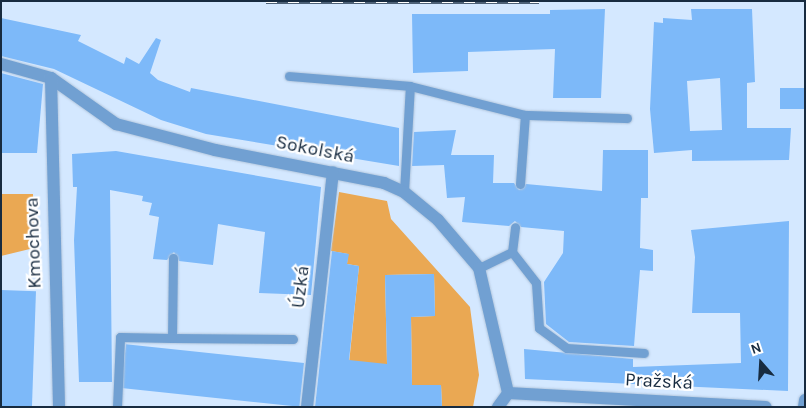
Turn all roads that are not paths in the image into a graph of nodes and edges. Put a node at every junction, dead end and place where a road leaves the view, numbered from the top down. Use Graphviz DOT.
graph roads {
  1 [pos="1,64"];
  2 [pos="289,76"];
  3 [pos="51,78"];
  4 [pos="410,86"];
  5 [pos="525,115"];
  6 [pos="627,118"];
  7 [pos="333,172"];
  8 [pos="520,184"];
  9 [pos="404,192"];
  10 [pos="515,227"];
  11 [pos="512,252"];
  12 [pos="172,258"];
  13 [pos="479,268"];
  14 [pos="172,338"];
  15 [pos="293,339"];
  16 [pos="644,353"];
  17 [pos="508,393"];
  18 [pos="805,400"];
  19 [pos="549,401"];
  20 [pos="59,407"];
  21 [pos="118,407"];
  22 [pos="307,407"];
  23 [pos="498,407"];
  24 [pos="766,407"];
  25 [pos="804,407"];
  1 -- 3 [label="street, Sokolská"];
  2 -- 4 [label="lane"];
  3 -- 7 [label="street, Sokolská"];
  3 -- 20 [label="street, Kmochova"];
  4 -- 5 [label="lane"];
  4 -- 9 [label="lane"];
  5 -- 6 [label="lane"];
  5 -- 8 [label="lane"];
  7 -- 9 [label="street, Sokolská"];
  7 -- 22 [label="street, Úzká"];
  9 -- 13 [label="street, Sokolská"];
  10 -- 11 [label="lane"];
  11 -- 13 [label="lane"];
  11 -- 16 [label="lane"];
  12 -- 14 [label="lane"];
  13 -- 17 [label="street, Sokolská"];
  14 -- 15 [label="lane"];
  14 -- 21 [label="lane"];
  17 -- 19 [label="street, Pražská"];
  17 -- 23 [label="street"];
  18 -- 25 [label="street"];
  19 -- 24 [label="street, Pražská"];
}
